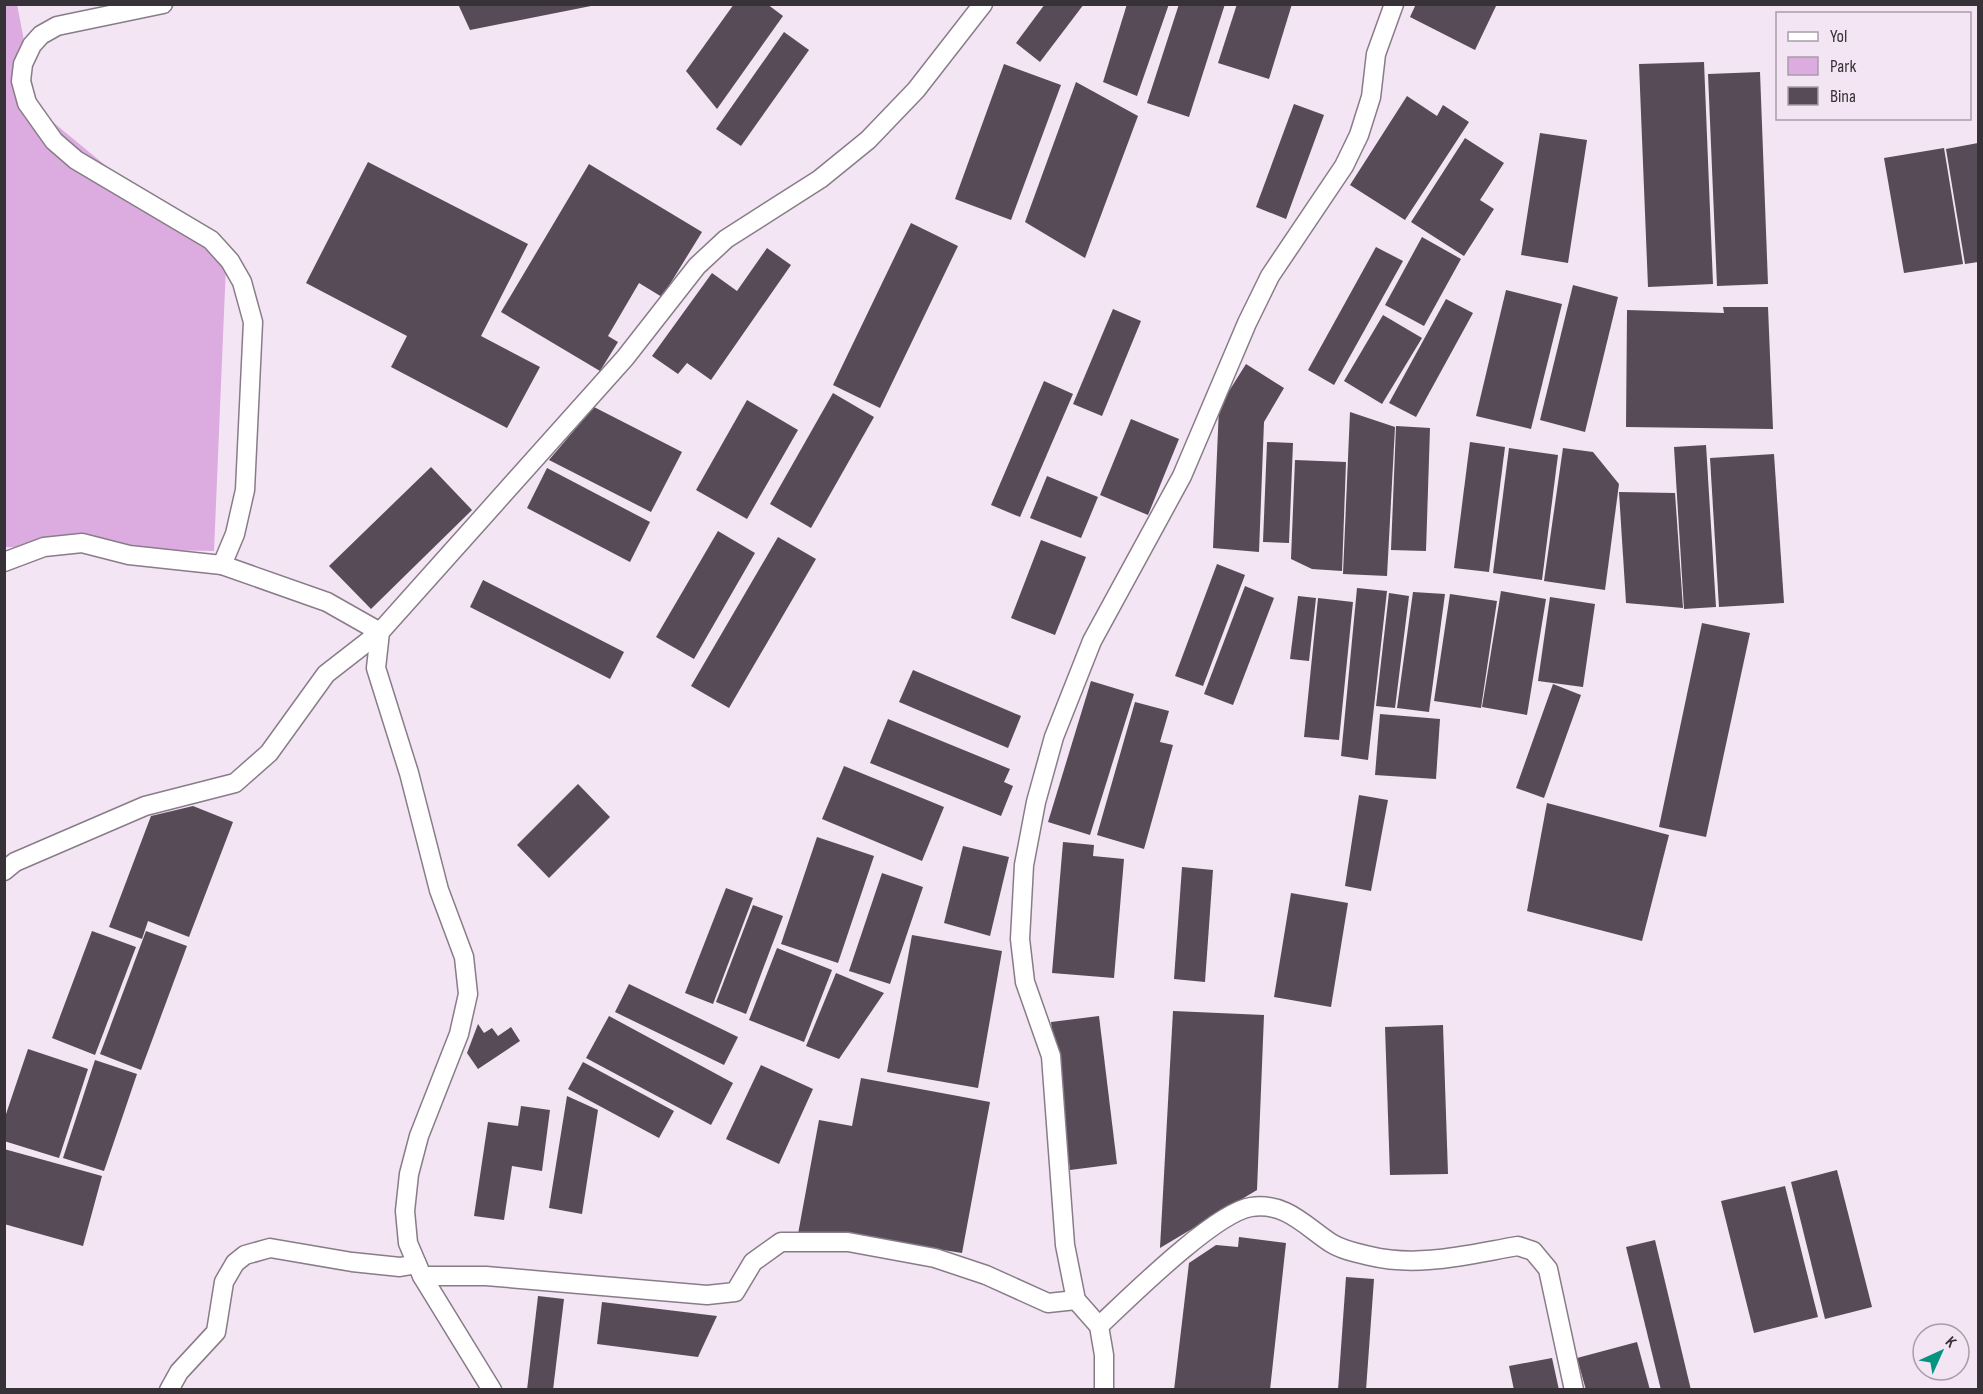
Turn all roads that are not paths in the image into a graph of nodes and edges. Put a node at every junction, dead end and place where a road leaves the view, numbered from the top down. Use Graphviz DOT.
graph roads {
  1 [pos="163,4"];
  2 [pos="983,4"];
  3 [pos="1394,4"];
  4 [pos="4,562"];
  5 [pos="222,565"];
  6 [pos="380,632"];
  7 [pos="4,871"];
  8 [pos="420,1270"];
  9 [pos="1076,1300"];
  10 [pos="1099,1326"];
  11 [pos="169,1389"];
  12 [pos="492,1389"];
  13 [pos="1104,1389"];
  14 [pos="1574,1389"];
  1 -- 5 [label="street"];
  2 -- 6 [label="street"];
  3 -- 9 [label="street"];
  4 -- 5 [label="street"];
  5 -- 6 [label="street"];
  6 -- 7 [label="street"];
  6 -- 8 [label="street"];
  8 -- 9 [label="street"];
  8 -- 11 [label="street"];
  8 -- 12 [label="street"];
  9 -- 10 [label="street"];
  10 -- 13 [label="street"];
  10 -- 14 [label="street"];
}
